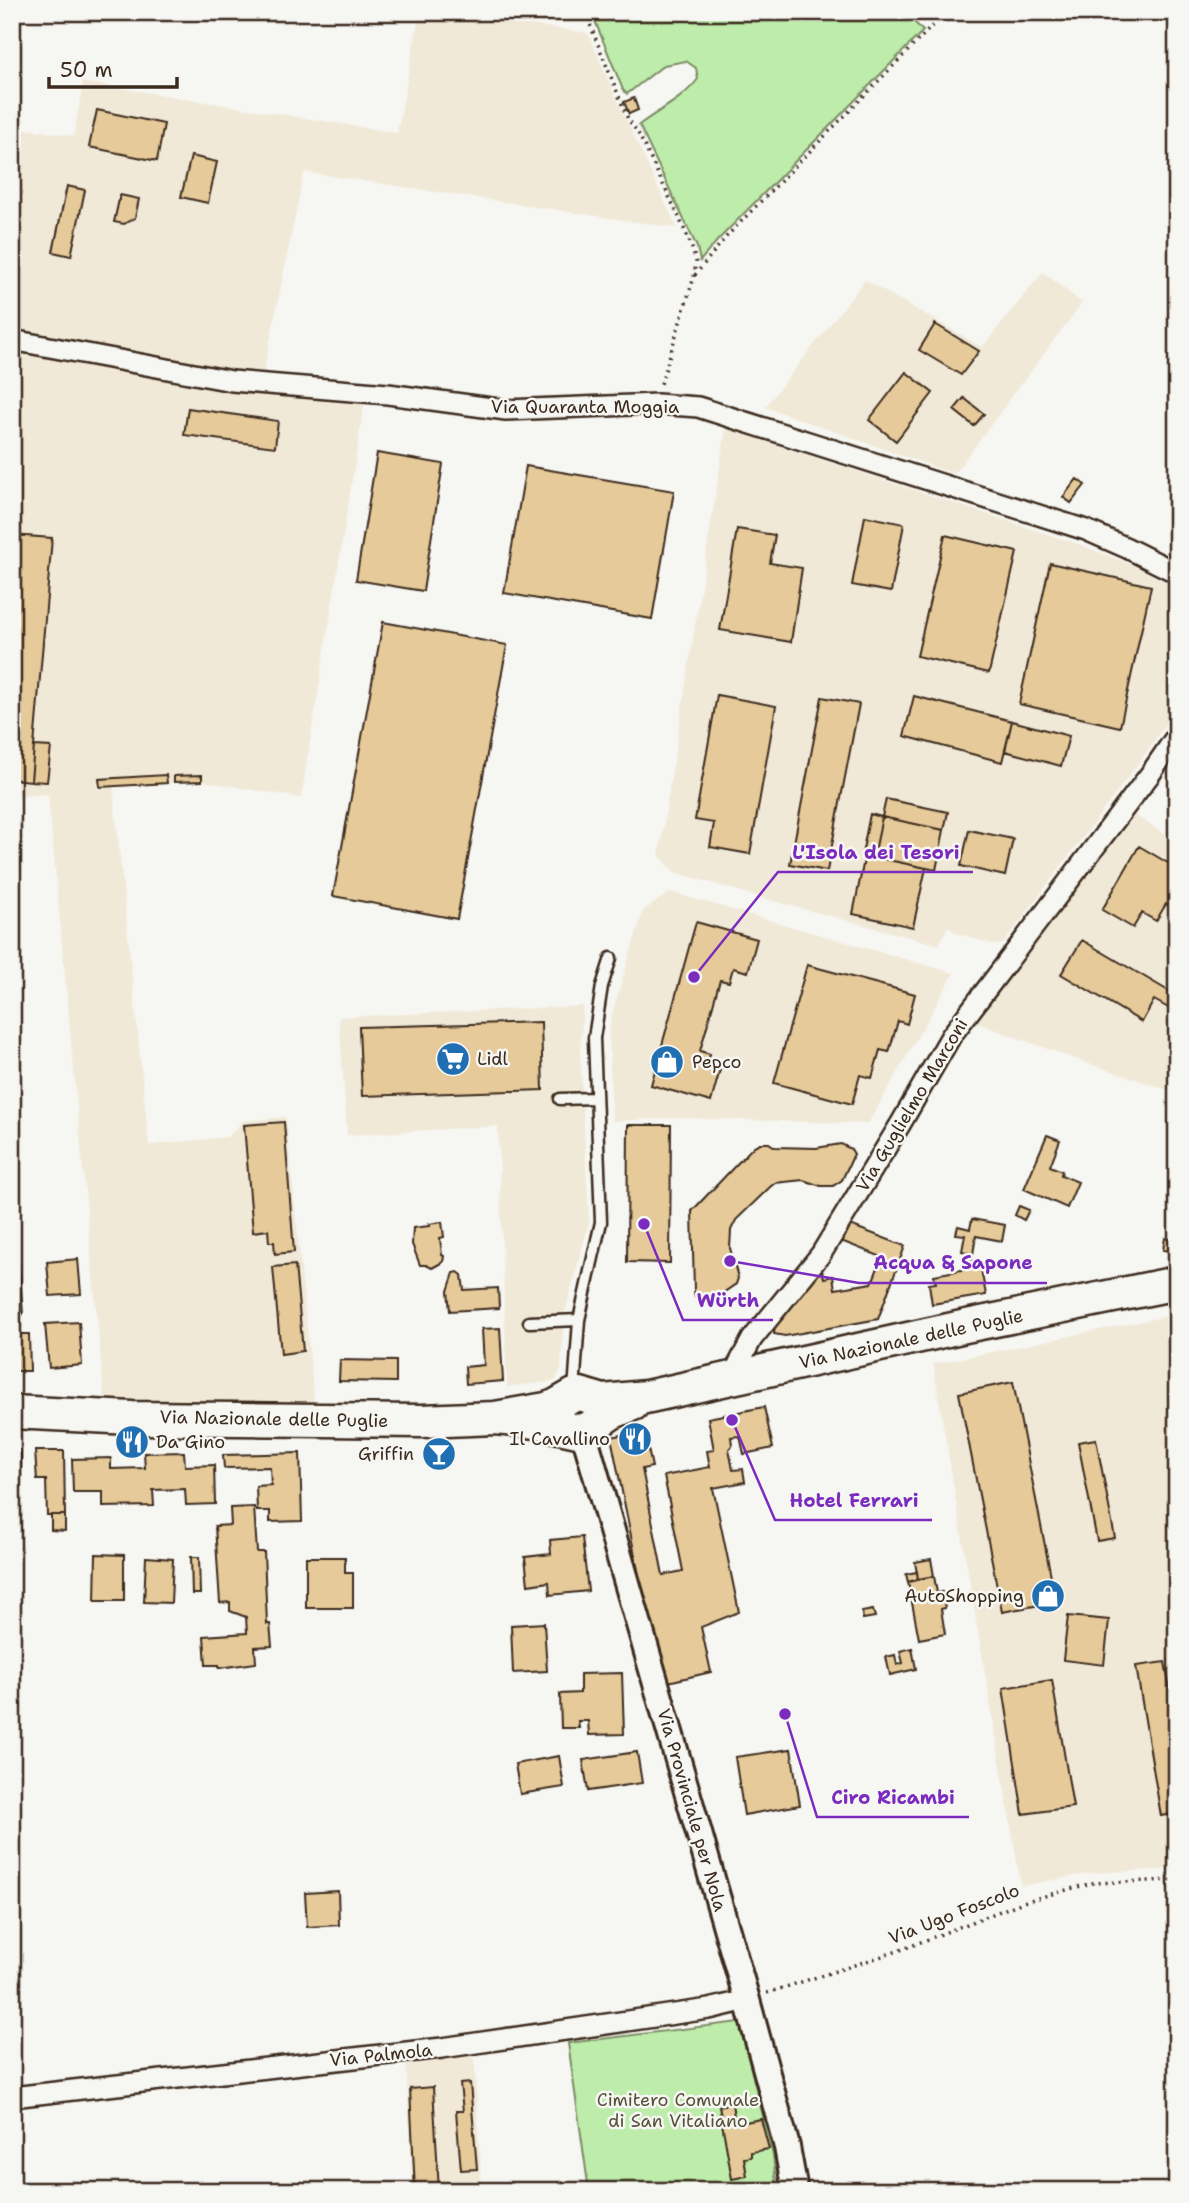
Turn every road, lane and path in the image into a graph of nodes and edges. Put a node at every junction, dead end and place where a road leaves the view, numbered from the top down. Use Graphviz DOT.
graph roads {
  1 [pos="946,12"];
  2 [pos="587,13"];
  3 [pos="694,277"];
  4 [pos="12,340"];
  5 [pos="657,404"];
  6 [pos="1177,573"];
  7 [pos="1177,735"];
  8 [pos="611,958"];
  9 [pos="595,1098"];
  10 [pos="560,1099"];
  11 [pos="1177,1283"];
  12 [pos="579,1320"];
  13 [pos="529,1322"];
  14 [pos="731,1378"];
  15 [pos="12,1412"];
  16 [pos="578,1413"];
  17 [pos="1177,1880"];
  18 [pos="747,2000"];
  19 [pos="12,2097"];
  20 [pos="795,2191"];
  1 -- 3 [label="path"];
  2 -- 3 [label="path"];
  3 -- 5 [label="path"];
  4 -- 5 [label="street, Via Quaranta Moggia"];
  5 -- 6 [label="street, Via Quaranta Moggia"];
  7 -- 14 [label="street, Via Guglielmo Marconi"];
  8 -- 9 [label="lane"];
  9 -- 10 [label="lane"];
  9 -- 12 [label="lane"];
  11 -- 14 [label="main road, Via Nazionale delle Puglie"];
  12 -- 13 [label="lane"];
  12 -- 16 [label="lane"];
  14 -- 16 [label="main road, Via Nazionale delle Puglie"];
  15 -- 16 [label="main road, Via Nazionale delle Puglie"];
  16 -- 18 [label="street, Via Provinciale per Nola"];
  17 -- 18 [label="path, Via Ugo Foscolo"];
  18 -- 19 [label="street, Via Palmola"];
  18 -- 20 [label="street, Via Provinciale per Nola"];
}
